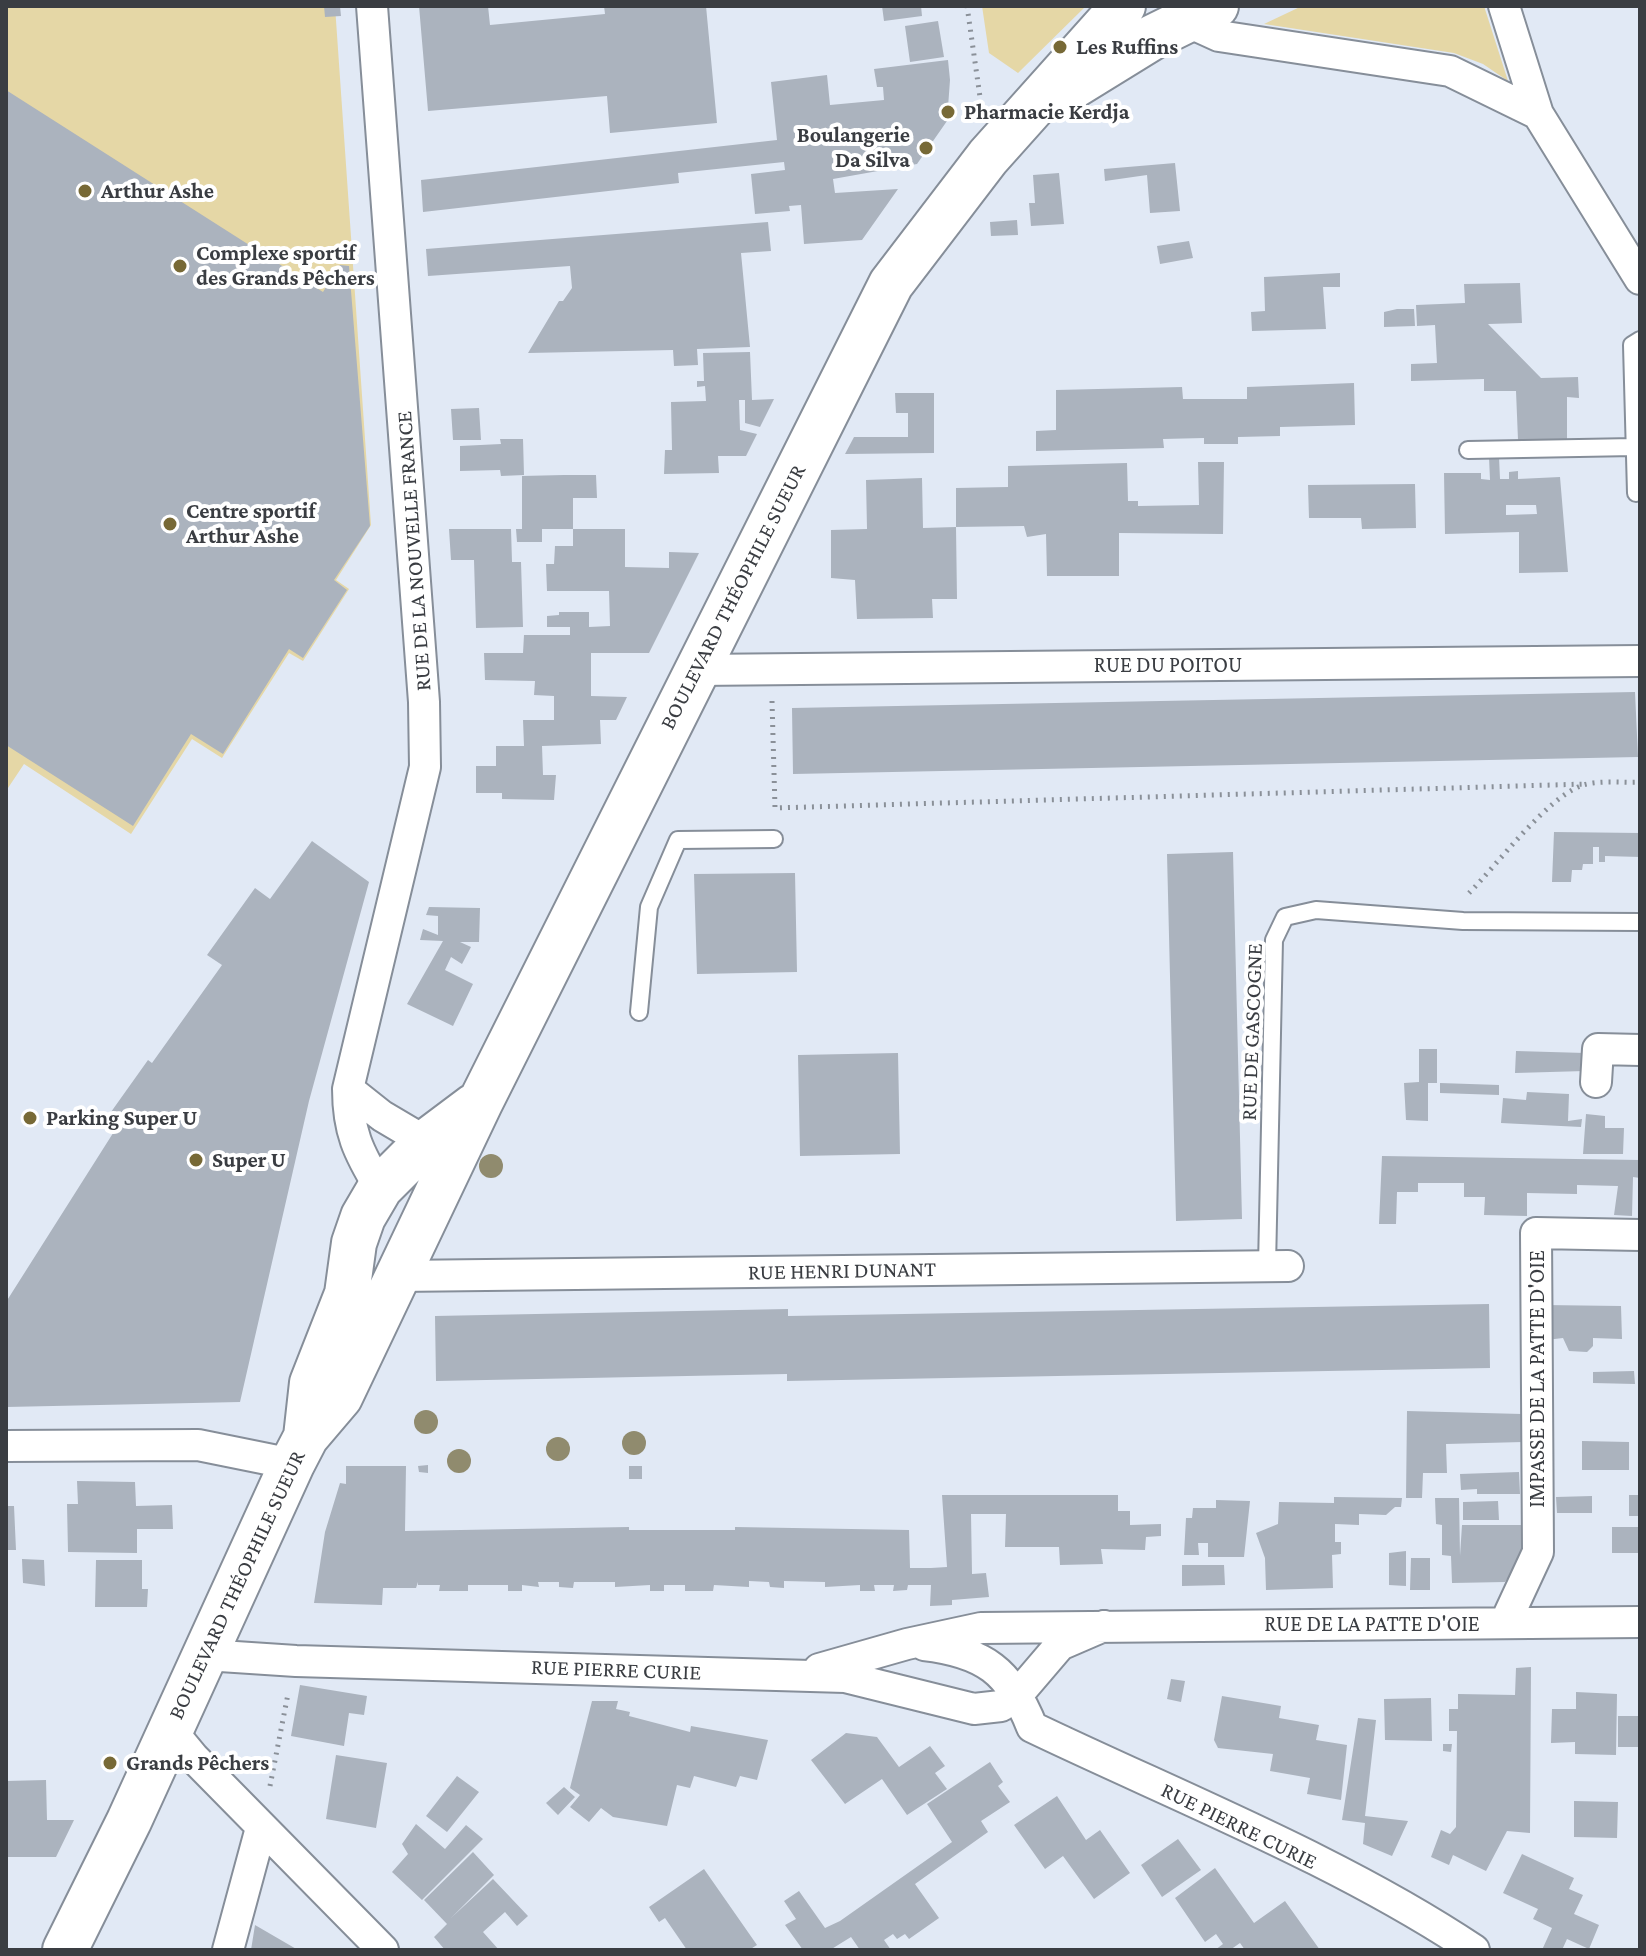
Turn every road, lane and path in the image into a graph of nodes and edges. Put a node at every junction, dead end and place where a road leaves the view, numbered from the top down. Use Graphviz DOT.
graph roads {
  1 [pos="372,6"];
  2 [pos="967,6"];
  3 [pos="1123,6"];
  4 [pos="1504,6"];
  5 [pos="1193,11"];
  6 [pos="1538,114"];
  7 [pos="1024,116"];
  8 [pos="988,157"];
  9 [pos="1640,279"];
  10 [pos="1640,340"];
  11 [pos="1634,447"];
  12 [pos="1468,450"];
  13 [pos="1636,493"];
  14 [pos="1640,661"];
  15 [pos="771,668"];
  16 [pos="696,670"];
  17 [pos="1640,782"];
  18 [pos="1586,784"];
  19 [pos="774,839"];
  20 [pos="1463,921"];
  21 [pos="1640,922"];
  22 [pos="639,1012"];
  23 [pos="1640,1050"];
  24 [pos="1596,1082"];
  25 [pos="348,1089"];
  26 [pos="480,1103"];
  27 [pos="426,1142"];
  28 [pos="380,1188"];
  29 [pos="1640,1235"];
  30 [pos="1277,1266"];
  31 [pos="397,1276"];
  32 [pos="6,1446"];
  33 [pos="299,1451"];
  34 [pos="1640,1622"];
  35 [pos="1505,1623"];
  36 [pos="1104,1626"];
  37 [pos="907,1644"];
  38 [pos="205,1655"];
  39 [pos="296,1661"];
  40 [pos="794,1675"];
  41 [pos="1019,1693"];
  42 [pos="170,1729"];
  43 [pos="261,1828"];
  44 [pos="65,1950"];
  45 [pos="228,1950"];
  46 [pos="383,1950"];
  47 [pos="1474,1950"];
  1 -- 25 [label="street, RUE DE LA NOUVELLE FRANCE"];
  2 -- 8 [label="path"];
  3 -- 7 [label="main road, BOULEVARD THÉOPHILE SUEUR"];
  4 -- 6 [label="street"];
  5 -- 6 [label="street"];
  5 -- 7 [label="main road, BOULEVARD THÉOPHILE SUEUR"];
  6 -- 9 [label="street"];
  7 -- 8 [label="main road, BOULEVARD THÉOPHILE SUEUR"];
  8 -- 16 [label="main road, BOULEVARD THÉOPHILE SUEUR"];
  10 -- 11 [label="lane"];
  11 -- 12 [label="lane"];
  11 -- 13 [label="lane"];
  14 -- 15 [label="street, RUE DU POITOU"];
  15 -- 16 [label="street, RUE DU POITOU"];
  15 -- 18 [label="path"];
  16 -- 26 [label="main road, BOULEVARD THÉOPHILE SUEUR"];
  17 -- 18 [label="path"];
  18 -- 20 [label="path"];
  19 -- 22 [label="lane"];
  20 -- 21 [label="lane, RUE DE GASCOGNE"];
  20 -- 30 [label="lane, RUE DE GASCOGNE"];
  23 -- 24 [label="street"];
  25 -- 27 [label="street"];
  25 -- 28 [label="street, RUE DE LA NOUVELLE FRANCE"];
  26 -- 27 [label="main road, BOULEVARD THÉOPHILE SUEUR"];
  26 -- 31 [label="main road, BOULEVARD THÉOPHILE SUEUR"];
  27 -- 28 [label="main road, BOULEVARD THÉOPHILE SUEUR"];
  28 -- 33 [label="main road, BOULEVARD THÉOPHILE SUEUR"];
  29 -- 35 [label="street, IMPASSE DE LA PATTE D'OIE"];
  30 -- 31 [label="street, RUE HENRI DUNANT"];
  31 -- 33 [label="main road, BOULEVARD THÉOPHILE SUEUR"];
  32 -- 33 [label="street"];
  33 -- 38 [label="main road, BOULEVARD THÉOPHILE SUEUR"];
  34 -- 35 [label="street, RUE DE LA PATTE D'OIE"];
  35 -- 36 [label="street, RUE DE LA PATTE D'OIE"];
  36 -- 37 [label="street, RUE DE LA PATTE D'OIE"];
  36 -- 41 [label="street, RUE DE LA PATTE D'OIE"];
  37 -- 40 [label="street, RUE DE LA PATTE D'OIE"];
  37 -- 41 [label="street, RUE PIERRE CURIE"];
  38 -- 39 [label="street, RUE PIERRE CURIE"];
  38 -- 42 [label="main road, BOULEVARD THÉOPHILE SUEUR"];
  39 -- 40 [label="street, RUE PIERRE CURIE"];
  39 -- 43 [label="path"];
  40 -- 41 [label="street, RUE PIERRE CURIE"];
  41 -- 47 [label="street, RUE PIERRE CURIE"];
  42 -- 43 [label="street"];
  42 -- 44 [label="main road, BOULEVARD THÉOPHILE SUEUR"];
  43 -- 45 [label="street"];
  43 -- 46 [label="street"];
}
